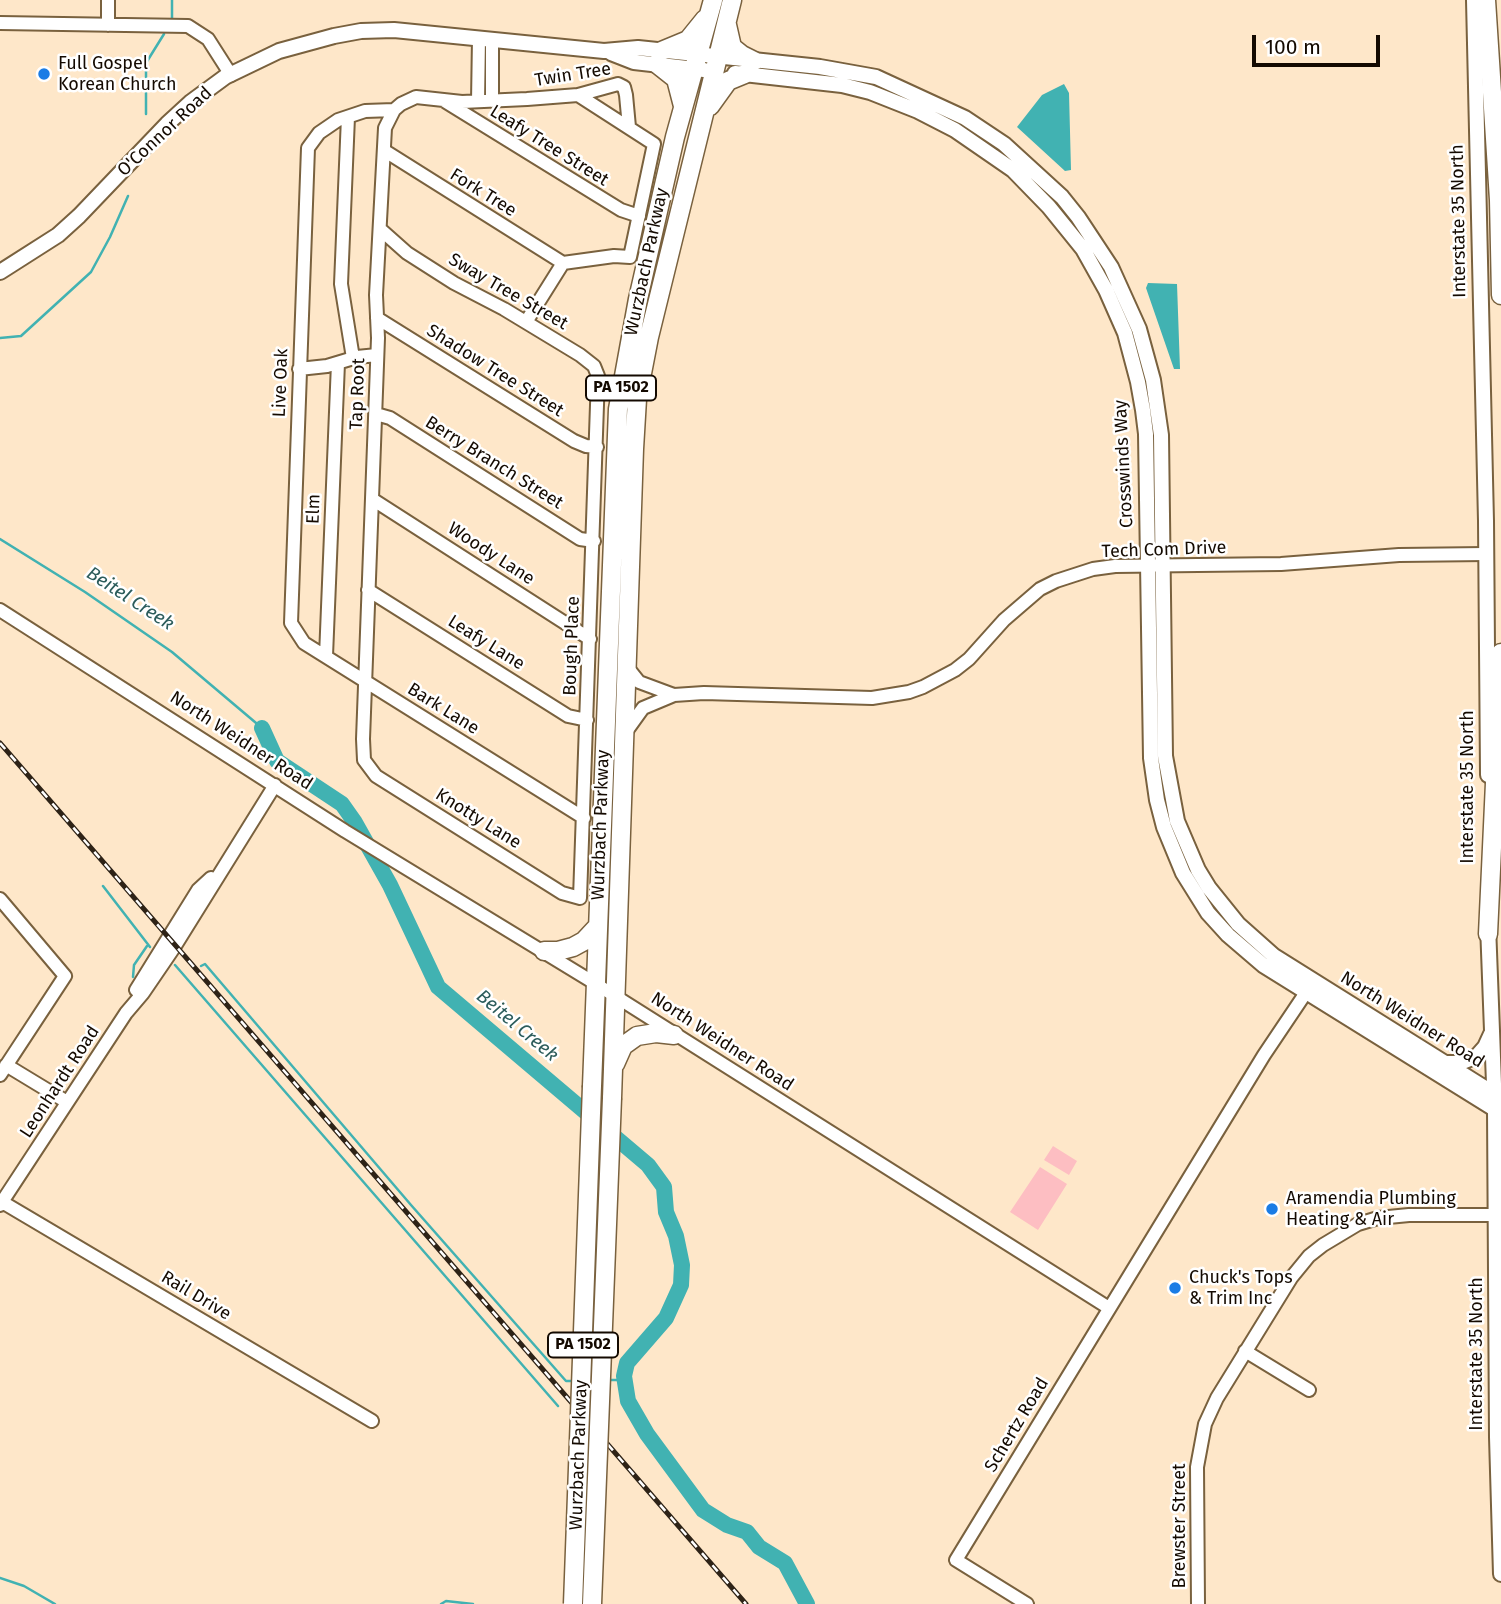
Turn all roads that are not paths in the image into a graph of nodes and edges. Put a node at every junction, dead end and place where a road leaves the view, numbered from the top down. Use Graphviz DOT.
graph roads {
  1 [pos="108,0"];
  2 [pos="732,0"];
  3 [pos="1474,0"];
  4 [pos="1486,0"];
  5 [pos="711,6"];
  6 [pos="727,18"];
  7 [pos="0,23"];
  8 [pos="108,25"];
  9 [pos="485,39"];
  10 [pos="658,58"];
  11 [pos="696,62"];
  12 [pos="716,64"];
  13 [pos="750,68"];
  14 [pos="231,75"];
  15 [pos="578,95"];
  16 [pos="443,100"];
  17 [pos="492,101"];
  18 [pos="478,102"];
  19 [pos="683,106"];
  20 [pos="394,110"];
  21 [pos="704,115"];
  22 [pos="348,117"];
  23 [pos="629,127"];
  24 [pos="309,145"];
  25 [pos="385,151"];
  26 [pos="639,216"];
  27 [pos="380,229"];
  28 [pos="562,263"];
  29 [pos="0,272"];
  30 [pos="1501,295"];
  31 [pos="377,318"];
  32 [pos="526,322"];
  33 [pos="377,355"];
  34 [pos="353,358"];
  35 [pos="338,363"];
  36 [pos="299,369"];
  37 [pos="599,396"];
  38 [pos="376,414"];
  39 [pos="597,447"];
  40 [pos="372,499"];
  41 [pos="594,541"];
  42 [pos="1486,554"];
  43 [pos="1156,567"];
  44 [pos="368,590"];
  45 [pos="0,610"];
  46 [pos="291,624"];
  47 [pos="590,639"];
  48 [pos="1501,653"];
  49 [pos="326,656"];
  50 [pos="627,667"];
  51 [pos="365,681"];
  52 [pos="674,695"];
  53 [pos="587,720"];
  54 [pos="624,733"];
  55 [pos="364,760"];
  56 [pos="275,785"];
  57 [pos="584,818"];
  58 [pos="580,898"];
  59 [pos="0,899"];
  60 [pos="598,926"];
  61 [pos="1489,934"];
  62 [pos="544,951"];
  63 [pos="596,984"];
  64 [pos="1309,987"];
  65 [pos="615,996"];
  66 [pos="1493,1026"];
  67 [pos="674,1035"];
  68 [pos="1494,1054"];
  69 [pos="1444,1063"];
  70 [pos="613,1067"];
  71 [pos="1501,1069"];
  72 [pos="3,1070"];
  73 [pos="67,1102"];
  74 [pos="1498,1104"];
  75 [pos="1498,1166"];
  76 [pos="1,1203"];
  77 [pos="1496,1216"];
  78 [pos="1109,1308"];
  79 [pos="1245,1351"];
  80 [pos="1309,1390"];
  81 [pos="372,1421"];
  82 [pos="1501,1574"];
  83 [pos="573,1604"];
  84 [pos="592,1604"];
  85 [pos="1027,1604"];
  86 [pos="1198,1604"];
  1 -- 8 [label="street"];
  2 -- 6 [label="highway"];
  3 -- 42 [label="main road, Interstate 35 North"];
  4 -- 30 [label="highway"];
  5 -- 10 [label="highway"];
  5 -- 11 [label="highway"];
  6 -- 12 [label="highway"];
  6 -- 13 [label="highway"];
  7 -- 8 [label="street"];
  8 -- 14 [label="street"];
  9 -- 10 [label="main road, O'Connor Road"];
  9 -- 14 [label="main road, O'Connor Road"];
  9 -- 17 [label="street"];
  9 -- 18 [label="street"];
  10 -- 11 [label="main road, O'Connor Road"];
  10 -- 19 [label="highway"];
  11 -- 12 [label="main road, O'Connor Road"];
  11 -- 19 [label="highway, Wurzbach Parkway / PA 1502"];
  12 -- 13 [label="main road, Crosswinds Way"];
  12 -- 21 [label="highway, Wurzbach Parkway / PA 1502"];
  13 -- 21 [label="highway"];
  13 -- 43 [label="main road, Crosswinds Way"];
  14 -- 29 [label="main road, O'Connor Road"];
  15 -- 17 [label="street, Twin Tree"];
  15 -- 23 [label="street"];
  15 -- 23 [label="street, Twin Tree"];
  16 -- 18 [label="street, Twin Tree"];
  16 -- 20 [label="street, Twin Tree"];
  16 -- 26 [label="street, Leafy Tree Street"];
  17 -- 18 [label="street, Twin Tree"];
  19 -- 60 [label="highway, Wurzbach Parkway / PA 1502"];
  20 -- 22 [label="street, Twin Tree"];
  20 -- 25 [label="street, Tap Root"];
  21 -- 50 [label="highway, Wurzbach Parkway / PA 1502"];
  22 -- 24 [label="street, Twin Tree"];
  22 -- 34 [label="street"];
  23 -- 26 [label="street"];
  24 -- 36 [label="street, Live Oak"];
  25 -- 27 [label="street, Tap Root"];
  25 -- 28 [label="street, Fork Tree"];
  26 -- 28 [label="street"];
  27 -- 31 [label="street, Tap Root"];
  27 -- 32 [label="street, Sway Tree Street"];
  28 -- 32 [label="street"];
  31 -- 33 [label="street, Tap Root"];
  31 -- 39 [label="street, Shadow Tree Street"];
  32 -- 37 [label="street, Sway Tree Street"];
  33 -- 34 [label="street"];
  33 -- 38 [label="street, Tap Root"];
  34 -- 35 [label="street"];
  35 -- 36 [label="street"];
  35 -- 49 [label="street, Elm"];
  36 -- 46 [label="street, Live Oak"];
  37 -- 39 [label="street, Bough Place"];
  38 -- 40 [label="street, Tap Root"];
  38 -- 41 [label="street, Berry Branch Street"];
  39 -- 41 [label="street, Bough Place"];
  40 -- 44 [label="street, Tap Root"];
  40 -- 47 [label="street, Woody Lane"];
  41 -- 47 [label="street, Bough Place"];
  42 -- 43 [label="street, Tech Com Drive"];
  42 -- 61 [label="main road, Interstate 35 North"];
  43 -- 52 [label="street, Tech Com Drive"];
  43 -- 64 [label="main road, Crosswinds Way"];
  44 -- 51 [label="street, Tap Root"];
  44 -- 53 [label="street, Leafy Lane"];
  45 -- 56 [label="street, North Weidner Road"];
  46 -- 49 [label="street, Bark Lane"];
  47 -- 53 [label="street, Bough Place"];
  48 -- 61 [label="highway"];
  49 -- 51 [label="street, Bark Lane"];
  50 -- 52 [label="street, Tech Com Drive"];
  50 -- 54 [label="highway, Wurzbach Parkway / PA 1502"];
  51 -- 55 [label="street, Tap Root"];
  51 -- 57 [label="street, Bark Lane"];
  52 -- 54 [label="street, Tech Com Drive"];
  53 -- 57 [label="street, Bough Place"];
  54 -- 65 [label="highway, Wurzbach Parkway / PA 1502"];
  55 -- 58 [label="street, Knotty Lane"];
  56 -- 62 [label="street, North Weidner Road"];
  56 -- 73 [label="street, Leonhardt Road"];
  57 -- 58 [label="street, Bough Place"];
  59 -- 72 [label="street"];
  60 -- 62 [label="highway"];
  60 -- 63 [label="highway, Wurzbach Parkway / PA 1502"];
  61 -- 66 [label="main road, Interstate 35 North"];
  62 -- 63 [label="street, North Weidner Road"];
  63 -- 65 [label="street, North Weidner Road"];
  63 -- 83 [label="highway, Wurzbach Parkway / PA 1502, bridge"];
  64 -- 69 [label="main road, North Weidner Road"];
  64 -- 74 [label="main road, North Weidner Road"];
  64 -- 78 [label="street"];
  65 -- 67 [label="street, North Weidner Road"];
  65 -- 70 [label="highway, Wurzbach Parkway / PA 1502"];
  66 -- 68 [label="main road, Interstate 35 North"];
  66 -- 69 [label="main road"];
  67 -- 70 [label="highway"];
  67 -- 78 [label="street, North Weidner Road"];
  68 -- 71 [label="main road"];
  68 -- 74 [label="main road, Interstate 35 North"];
  69 -- 74 [label="main road, North Weidner Road"];
  70 -- 84 [label="highway, Wurzbach Parkway / PA 1502, bridge"];
  72 -- 73 [label="street"];
  73 -- 76 [label="street, Leonhardt Road"];
  74 -- 75 [label="main road, Interstate 35 North"];
  75 -- 77 [label="main road, Interstate 35 North"];
  76 -- 81 [label="street, Rail Drive"];
  77 -- 79 [label="street, Brewster Street"];
  77 -- 82 [label="main road, Interstate 35 North"];
  78 -- 85 [label="street, Schertz Road"];
  79 -- 80 [label="street"];
  79 -- 86 [label="street, Brewster Street"];
}
